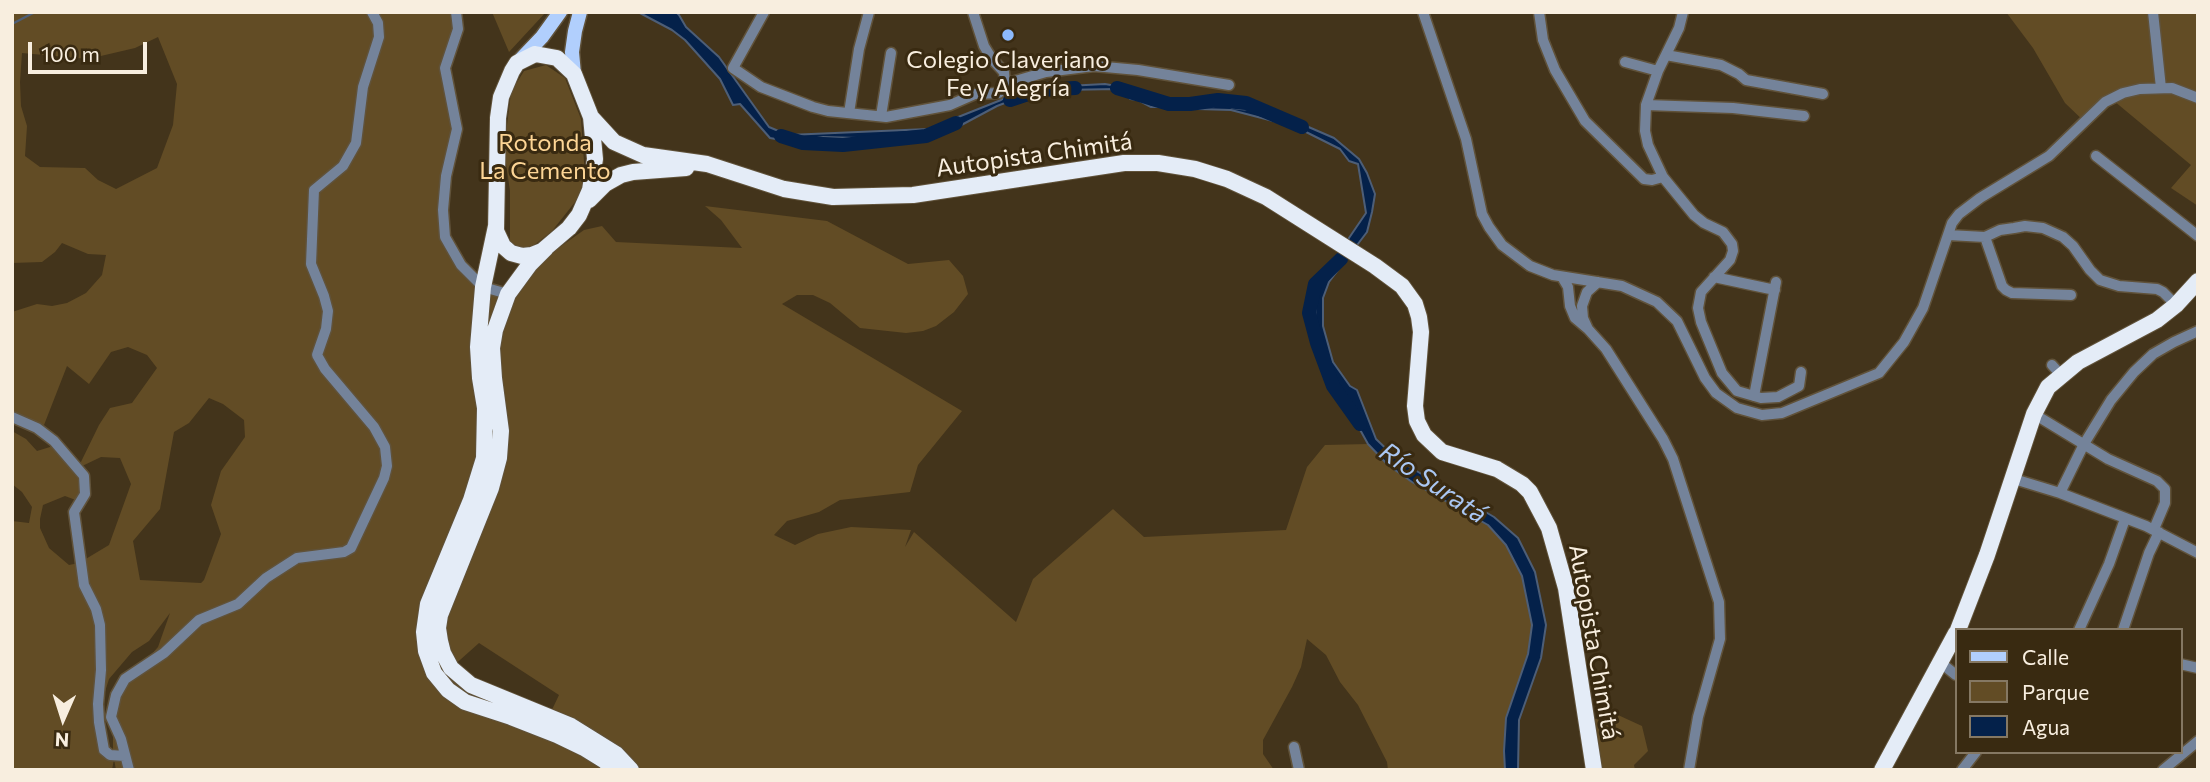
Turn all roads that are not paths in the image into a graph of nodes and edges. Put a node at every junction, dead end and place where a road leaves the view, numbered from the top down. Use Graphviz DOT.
graph roads {
  1 [pos="372,12"];
  2 [pos="456,12"];
  3 [pos="560,12"];
  4 [pos="580,12"];
  5 [pos="764,12"];
  6 [pos="869,12"];
  7 [pos="973,12"];
  8 [pos="1423,12"];
  9 [pos="1539,12"];
  10 [pos="1683,12"];
  11 [pos="2152,12"];
  12 [pos="891,54"];
  13 [pos="1666,55"];
  14 [pos="1625,62"];
  15 [pos="517,63"];
  16 [pos="1658,71"];
  17 [pos="574,74"];
  18 [pos="1005,84"];
  19 [pos="1229,85"];
  20 [pos="2161,88"];
  21 [pos="1823,94"];
  22 [pos="2197,98"];
  23 [pos="1646,105"];
  24 [pos="849,113"];
  25 [pos="1804,116"];
  26 [pos="591,117"];
  27 [pos="881,117"];
  28 [pos="2096,156"];
  29 [pos="747,177"];
  30 [pos="1663,177"];
  31 [pos="583,208"];
  32 [pos="496,226"];
  33 [pos="1948,234"];
  34 [pos="2198,236"];
  35 [pos="1985,237"];
  36 [pos="546,248"];
  37 [pos="1562,277"];
  38 [pos="1714,277"];
  39 [pos="2198,281"];
  40 [pos="1598,282"];
  41 [pos="483,287"];
  42 [pos="508,294"];
  43 [pos="2071,295"];
  44 [pos="2176,305"];
  45 [pos="1588,329"];
  46 [pos="2198,331"];
  47 [pos="1713,351"];
  48 [pos="1696,358"];
  49 [pos="1721,372"];
  50 [pos="1801,372"];
  51 [pos="1708,382"];
  52 [pos="1754,396"];
  53 [pos="2034,414"];
  54 [pos="12,417"];
  55 [pos="2084,444"];
  56 [pos="2014,479"];
  57 [pos="2060,494"];
  58 [pos="2125,519"];
  59 [pos="2157,531"];
  60 [pos="2198,554"];
  61 [pos="1959,628"];
  62 [pos="2080,628"];
  63 [pos="2124,628"];
  64 [pos="1954,638"];
  65 [pos="1941,663"];
  66 [pos="1954,673"];
  67 [pos="2198,741"];
  68 [pos="1294,747"];
  69 [pos="2182,752"];
  70 [pos="1974,754"];
  71 [pos="2180,754"];
  72 [pos="125,756"];
  73 [pos="129,770"];
  74 [pos="614,770"];
  75 [pos="631,770"];
  76 [pos="1299,770"];
  77 [pos="1594,770"];
  78 [pos="1689,770"];
  79 [pos="1882,770"];
  80 [pos="1962,770"];
  81 [pos="2164,770"];
  1 -- 72 [label="street"];
  2 -- 41 [label="street"];
  3 -- 15 [label="main road"];
  4 -- 17 [label="main road"];
  5 -- 24 [label="street"];
  6 -- 24 [label="street"];
  7 -- 18 [label="street"];
  8 -- 37 [label="street"];
  9 -- 30 [label="street"];
  10 -- 13 [label="street"];
  11 -- 20 [label="street"];
  12 -- 27 [label="street"];
  13 -- 16 [label="street"];
  13 -- 21 [label="street"];
  14 -- 16 [label="street"];
  15 -- 17 [label="highway"];
  15 -- 32 [label="highway"];
  16 -- 23 [label="street"];
  17 -- 26 [label="highway"];
  18 -- 19 [label="street"];
  18 -- 27 [label="street"];
  20 -- 22 [label="street"];
  20 -- 33 [label="street"];
  23 -- 25 [label="street"];
  23 -- 30 [label="street"];
  24 -- 27 [label="street"];
  26 -- 29 [label="highway, Autopista Chimitá"];
  26 -- 31 [label="highway"];
  28 -- 34 [label="street"];
  29 -- 31 [label="highway, Autopista Chimitá"];
  29 -- 77 [label="highway, Autopista Chimitá"];
  30 -- 38 [label="street"];
  31 -- 36 [label="highway"];
  32 -- 36 [label="highway"];
  32 -- 41 [label="highway"];
  33 -- 35 [label="street"];
  33 -- 51 [label="street"];
  35 -- 43 [label="street"];
  35 -- 44 [label="street"];
  36 -- 42 [label="highway"];
  37 -- 40 [label="street"];
  37 -- 45 [label="street"];
  38 -- 47 [label="street"];
  38 -- 52 [label="street"];
  39 -- 44 [label="highway"];
  40 -- 45 [label="street"];
  40 -- 48 [label="street"];
  41 -- 42 [label="street"];
  41 -- 74 [label="highway"];
  42 -- 75 [label="highway"];
  44 -- 53 [label="highway"];
  45 -- 78 [label="street"];
  46 -- 55 [label="street"];
  47 -- 48 [label="street"];
  47 -- 49 [label="street"];
  48 -- 51 [label="street"];
  49 -- 51 [label="street"];
  49 -- 52 [label="street"];
  50 -- 52 [label="street"];
  53 -- 55 [label="street"];
  53 -- 56 [label="highway"];
  54 -- 72 [label="street"];
  55 -- 57 [label="street"];
  55 -- 59 [label="street"];
  56 -- 57 [label="street"];
  56 -- 61 [label="highway"];
  57 -- 58 [label="street"];
  58 -- 59 [label="street"];
  58 -- 62 [label="street"];
  59 -- 60 [label="street"];
  59 -- 63 [label="street"];
  64 -- 65 [label="highway"];
  65 -- 66 [label="street"];
  65 -- 79 [label="highway"];
  67 -- 69 [label="street"];
  68 -- 76 [label="street"];
  70 -- 80 [label="street"];
  71 -- 81 [label="street"];
  72 -- 73 [label="street"];
}
